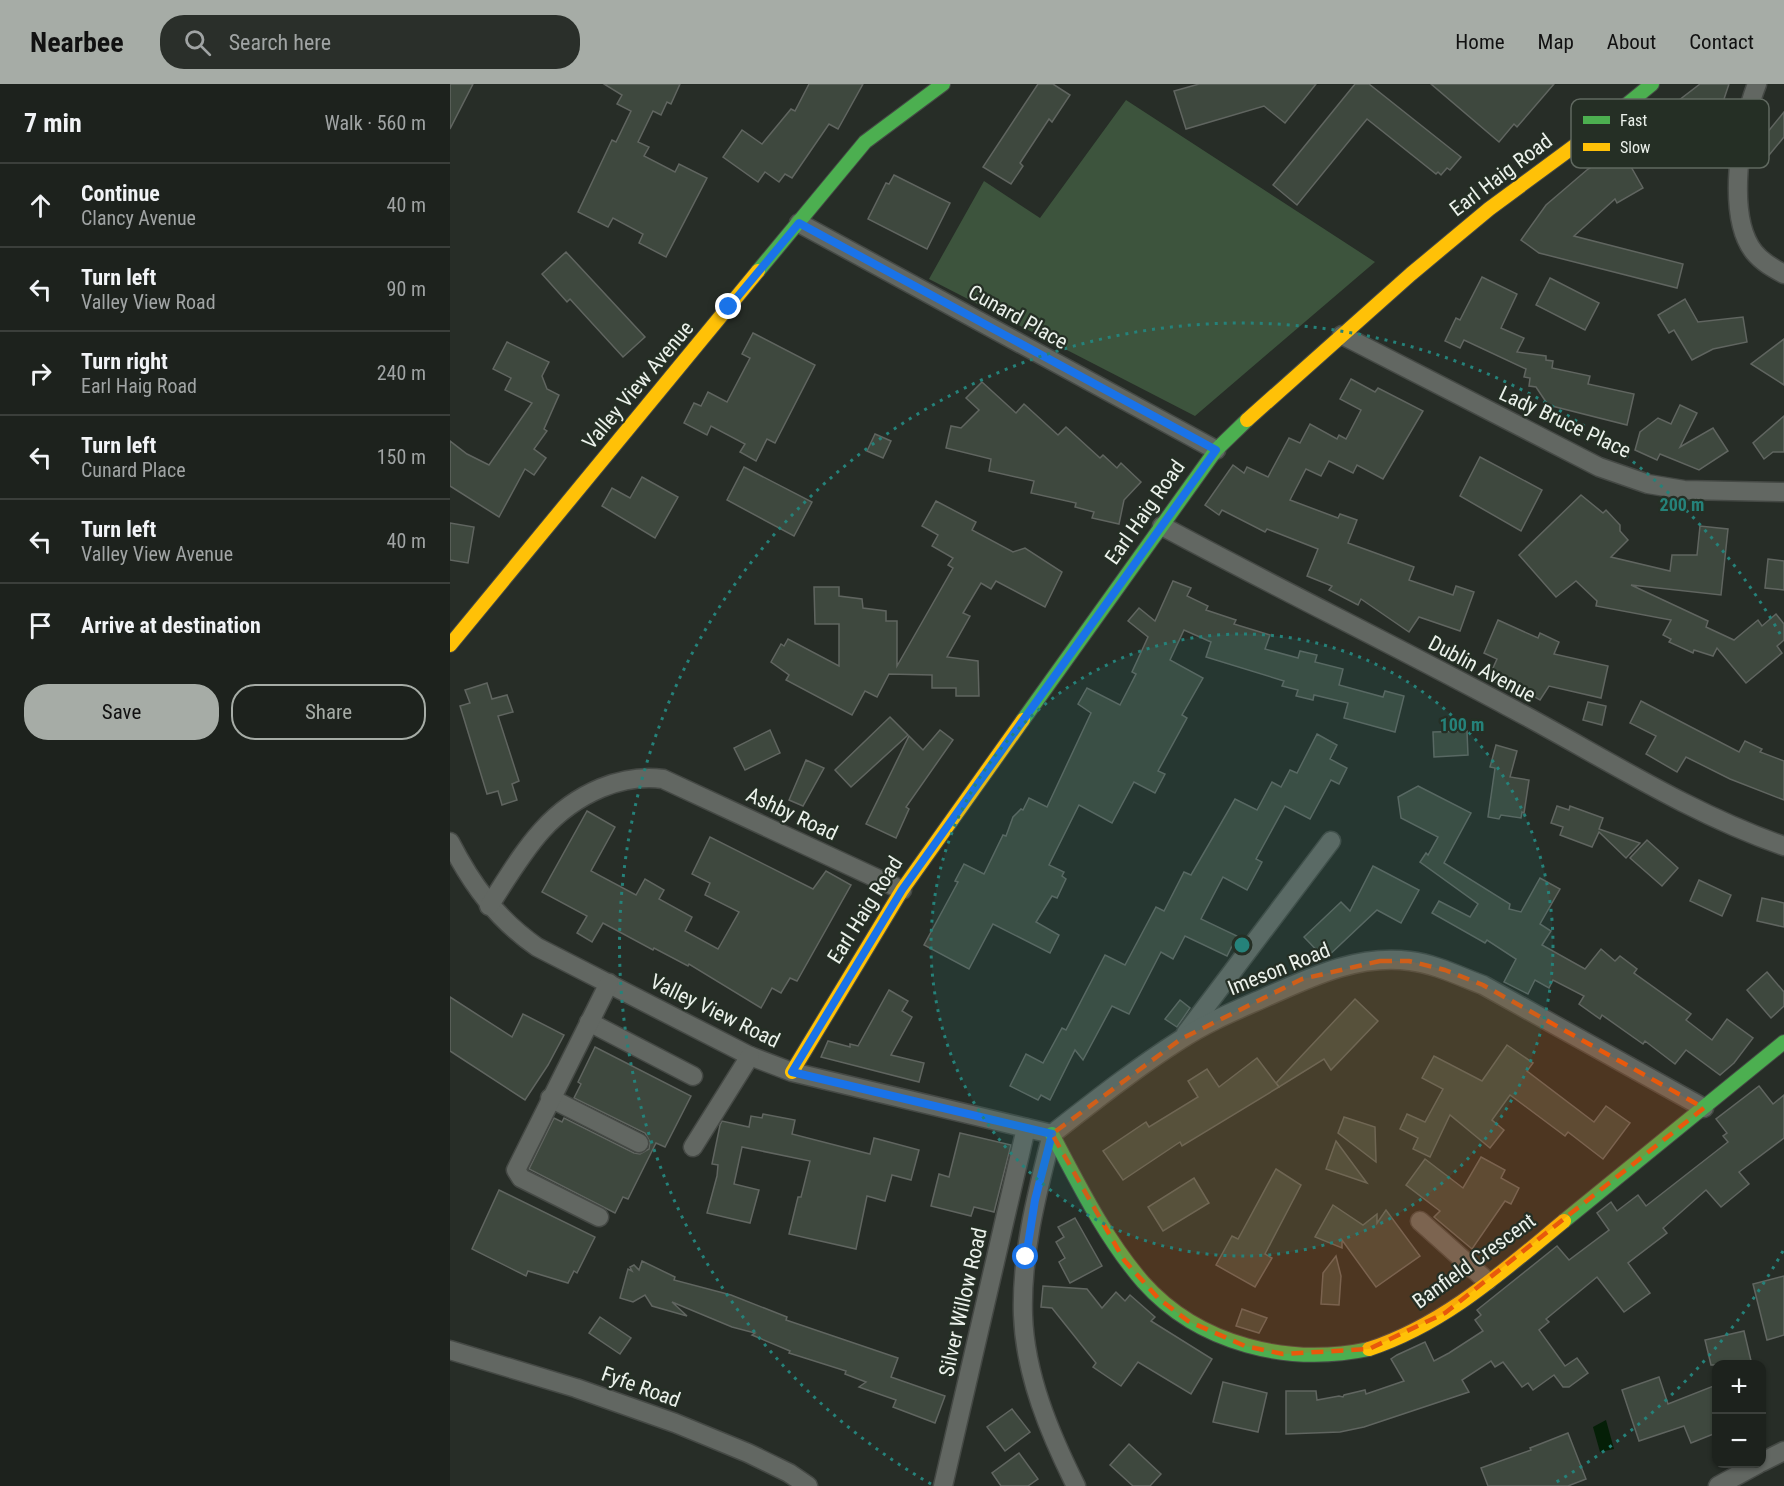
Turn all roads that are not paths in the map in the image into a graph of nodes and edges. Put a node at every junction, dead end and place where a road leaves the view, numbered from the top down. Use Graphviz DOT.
graph roads {
  1 [pos="943,84"];
  2 [pos="1652,84"];
  3 [pos="1757,84"];
  4 [pos="1634,99"];
  5 [pos="1752,99"];
  6 [pos="1571,150"];
  7 [pos="1739,168"];
  8 [pos="799,223"];
  9 [pos="1784,274"];
  10 [pos="1342,334"];
  11 [pos="1216,450"];
  12 [pos="1784,492"];
  13 [pos="1162,526"];
  14 [pos="450,645"];
  15 [pos="1331,841"];
  16 [pos="450,842"];
  17 [pos="1784,846"];
  18 [pos="902,890"];
  19 [pos="489,906"];
  20 [pos="609,983"];
  21 [pos="589,1022"];
  22 [pos="1181,1039"];
  23 [pos="1784,1042"];
  24 [pos="750,1056"];
  25 [pos="792,1072"];
  26 [pos="693,1076"];
  27 [pos="550,1098"];
  28 [pos="1704,1108"];
  29 [pos="1026,1128"];
  30 [pos="1052,1134"];
  31 [pos="639,1143"];
  32 [pos="693,1147"];
  33 [pos="599,1217"];
  34 [pos="1420,1221"];
  35 [pos="1487,1281"];
  36 [pos="450,1350"];
  37 [pos="1784,1451"];
  38 [pos="1766,1460"];
  39 [pos="1751,1468"];
  40 [pos="808,1486"];
  41 [pos="943,1486"];
  42 [pos="1076,1486"];
  43 [pos="1718,1486"];
  1 -- 8 [label="street, Valley View Avenue"];
  2 -- 4 [label="street, Earl Haig Road"];
  3 -- 5 [label="street"];
  6 -- 10 [label="street, Earl Haig Road"];
  7 -- 9 [label="street"];
  8 -- 11 [label="street, Cunard Place"];
  8 -- 14 [label="street, Valley View Avenue"];
  10 -- 11 [label="street, Earl Haig Road"];
  10 -- 12 [label="street, Lady Bruce Place"];
  11 -- 13 [label="street, Earl Haig Road"];
  13 -- 17 [label="street, Dublin Avenue"];
  13 -- 18 [label="street, Earl Haig Road"];
  15 -- 22 [label="street"];
  16 -- 19 [label="street, Valley View Road"];
  18 -- 19 [label="street, Ashby Road"];
  18 -- 25 [label="street, Earl Haig Road"];
  19 -- 20 [label="street, Valley View Road"];
  20 -- 21 [label="street"];
  20 -- 24 [label="street, Valley View Road"];
  21 -- 26 [label="street"];
  21 -- 27 [label="street"];
  22 -- 28 [label="street, Imeson Road"];
  22 -- 30 [label="street, Imeson Road"];
  23 -- 28 [label="street, Banfield Crescent"];
  24 -- 25 [label="street, Valley View Road"];
  24 -- 32 [label="street"];
  25 -- 29 [label="street, Valley View Road"];
  27 -- 31 [label="street"];
  27 -- 33 [label="street"];
  28 -- 35 [label="street, Banfield Crescent"];
  29 -- 30 [label="street, Valley View Road"];
  29 -- 41 [label="street, Silver Willow Road"];
  30 -- 35 [label="street, Banfield Crescent"];
  30 -- 42 [label="street"];
  34 -- 35 [label="street"];
  36 -- 40 [label="street, Fyfe Road"];
  37 -- 38 [label="street"];
  39 -- 43 [label="street"];
}
